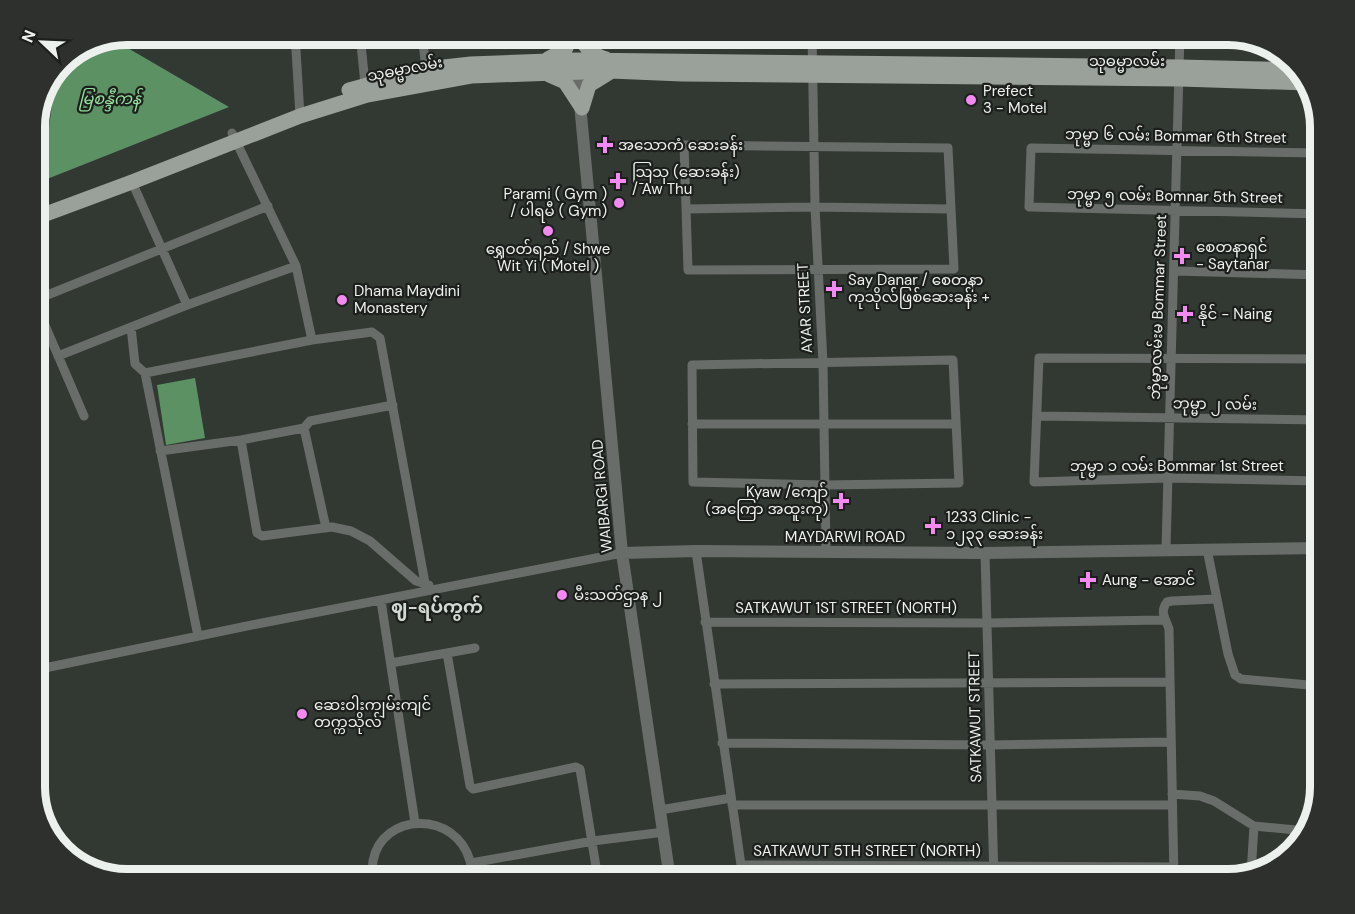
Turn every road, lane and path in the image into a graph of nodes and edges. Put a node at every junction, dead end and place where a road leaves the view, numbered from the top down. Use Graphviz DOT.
graph roads {
  1 [pos="296,45"];
  2 [pos="361,45"];
  3 [pos="423,45"];
  4 [pos="568,45"];
  5 [pos="576,45"];
  6 [pos="583,45"];
  7 [pos="812,45"];
  8 [pos="1180,45"];
  9 [pos="577,66"];
  10 [pos="610,66"];
  11 [pos="544,67"];
  12 [pos="426,69"];
  13 [pos="812,70"];
  14 [pos="1287,70"];
  15 [pos="1180,73"];
  16 [pos="1296,82"];
  17 [pos="365,84"];
  18 [pos="582,108"];
  19 [pos="300,111"];
  20 [pos="234,136"];
  21 [pos="814,145"];
  22 [pos="1178,151"];
  23 [pos="1310,153"];
  24 [pos="132,182"];
  25 [pos="45,203"];
  26 [pos="268,206"];
  27 [pos="815,207"];
  28 [pos="1029,207"];
  29 [pos="686,208"];
  30 [pos="951,209"];
  31 [pos="1176,212"];
  32 [pos="45,214"];
  33 [pos="1310,214"];
  34 [pos="162,249"];
  35 [pos="296,266"];
  36 [pos="819,270"];
  37 [pos="1175,271"];
  38 [pos="1310,275"];
  39 [pos="45,297"];
  40 [pos="187,305"];
  41 [pos="45,325"];
  42 [pos="131,327"];
  43 [pos="312,340"];
  44 [pos="58,356"];
  45 [pos="1173,357"];
  46 [pos="1310,359"];
  47 [pos="823,363"];
  48 [pos="145,373"];
  49 [pos="393,405"];
  50 [pos="84,416"];
  51 [pos="1037,416"];
  52 [pos="1169,419"];
  53 [pos="1310,420"];
  54 [pos="823,423"];
  55 [pos="692,424"];
  56 [pos="955,424"];
  57 [pos="304,428"];
  58 [pos="241,440"];
  59 [pos="160,451"];
  60 [pos="1168,478"];
  61 [pos="1310,481"];
  62 [pos="824,484"];
  63 [pos="326,528"];
  64 [pos="1310,548"];
  65 [pos="1166,549"];
  66 [pos="1207,549"];
  67 [pos="696,551"];
  68 [pos="826,551"];
  69 [pos="986,553"];
  70 [pos="622,554"];
  71 [pos="425,583"];
  72 [pos="440,589"];
  73 [pos="1217,599"];
  74 [pos="381,600"];
  75 [pos="1163,620"];
  76 [pos="705,622"];
  77 [pos="987,623"];
  78 [pos="198,636"];
  79 [pos="475,648"];
  80 [pos="447,653"];
  81 [pos="391,663"];
  82 [pos="45,668"];
  83 [pos="989,682"];
  84 [pos="1170,682"];
  85 [pos="714,684"];
  86 [pos="1310,685"];
  87 [pos="1170,742"];
  88 [pos="723,743"];
  89 [pos="990,745"];
  90 [pos="1172,794"];
  91 [pos="732,802"];
  92 [pos="1172,805"];
  93 [pos="992,806"];
  94 [pos="660,810"];
  95 [pos="415,823"];
  96 [pos="1254,826"];
  97 [pos="1297,830"];
  98 [pos="664,832"];
  99 [pos="593,841"];
  100 [pos="471,863"];
  101 [pos="741,865"];
  102 [pos="1252,865"];
  103 [pos="994,867"];
  104 [pos="1174,867"];
  105 [pos="373,869"];
  106 [pos="471,869"];
  107 [pos="597,869"];
  108 [pos="669,869"];
  109 [pos="742,869"];
  1 -- 19 [label="street"];
  2 -- 17 [label="street"];
  3 -- 12 [label="street"];
  4 -- 11 [label="main road"];
  5 -- 9 [label="main road"];
  6 -- 10 [label="main road"];
  7 -- 13 [label="street, AYAR STREET"];
  8 -- 15 [label="street, ဘုံမ္မာလမ်းမ Bommar Street"];
  9 -- 10 [label="main road, သုဓမ္မာလမ်း"];
  9 -- 11 [label="main road, သုဓမ္မာလမ်း"];
  9 -- 18 [label="street, WAIBARGI ROAD"];
  10 -- 13 [label="main road, သုဓမ္မာလမ်း"];
  10 -- 18 [label="main road"];
  11 -- 12 [label="main road, သုဓမ္မာလမ်း"];
  11 -- 18 [label="main road"];
  11 -- 19 [label="main road, သုဓမ္မာလမ်း"];
  12 -- 17 [label="main road, သုဓမ္မာလမ်း"];
  13 -- 15 [label="main road, သုဓမ္မာလမ်း"];
  13 -- 21 [label="street, AYAR STREET"];
  14 -- 15 [label="main road, သုဓမ္မာလမ်း"];
  15 -- 16 [label="main road, သုဓမ္မာလမ်း"];
  15 -- 22 [label="street, ဘုံမ္မာလမ်းမ Bommar Street"];
  17 -- 19 [label="main road, သုဓမ္မာလမ်း"];
  18 -- 70 [label="street, WAIBARGI ROAD"];
  19 -- 20 [label="main road, သုဓမ္မာလမ်း"];
  20 -- 24 [label="main road, သုဓမ္မာလမ်း"];
  20 -- 25 [label="main road, သုဓမ္မာလမ်း"];
  20 -- 26 [label="street"];
  21 -- 27 [label="street, AYAR STREET"];
  21 -- 29 [label="street"];
  21 -- 30 [label="street"];
  22 -- 23 [label="street, ဘုမ္မာ ၆ လမ်း Bommar 6th Street"];
  22 -- 28 [label="street, ဘုမ္မာ ၆ လမ်း Bommar 6th Street"];
  22 -- 31 [label="street, ဘုံမ္မာလမ်းမ Bommar Street"];
  24 -- 32 [label="main road, သုဓမ္မာလမ်း"];
  24 -- 34 [label="street"];
  26 -- 34 [label="street"];
  26 -- 35 [label="street"];
  27 -- 29 [label="street"];
  27 -- 30 [label="street"];
  27 -- 36 [label="street, AYAR STREET"];
  28 -- 31 [label="street, ဘုမ္မာ ၅ လမ်း Bomnar 5th Street"];
  29 -- 36 [label="street"];
  30 -- 36 [label="street"];
  31 -- 33 [label="street, ဘုမ္မာ ၅ လမ်း Bomnar 5th Street"];
  31 -- 37 [label="street, ဘုံမ္မာလမ်းမ Bommar Street"];
  34 -- 39 [label="street"];
  34 -- 40 [label="street"];
  35 -- 40 [label="street"];
  35 -- 43 [label="street"];
  36 -- 47 [label="street, AYAR STREET"];
  37 -- 38 [label="street"];
  37 -- 45 [label="street, ဘုံမ္မာလမ်းမ Bommar Street"];
  40 -- 42 [label="street"];
  41 -- 44 [label="street"];
  42 -- 44 [label="street"];
  42 -- 48 [label="street"];
  43 -- 48 [label="street"];
  43 -- 49 [label="street"];
  44 -- 50 [label="street"];
  45 -- 46 [label="street"];
  45 -- 51 [label="street"];
  45 -- 52 [label="street, ဘုံမ္မာလမ်းမ Bommar Street"];
  47 -- 54 [label="street, AYAR STREET"];
  47 -- 55 [label="street"];
  47 -- 56 [label="street"];
  48 -- 59 [label="street"];
  49 -- 57 [label="street"];
  49 -- 71 [label="street"];
  51 -- 52 [label="street, ဘုမ္မာ ၂ လမ်း"];
  51 -- 60 [label="street, ဘုမ္မာ ၁ လမ်း Bommar 1st Street"];
  52 -- 53 [label="street, ဘုမ္မာ ၂ လမ်း"];
  52 -- 60 [label="street, ဘုံမ္မာလမ်းမ Bommar Street"];
  54 -- 55 [label="street"];
  54 -- 56 [label="street"];
  54 -- 62 [label="street, AYAR STREET"];
  55 -- 62 [label="street"];
  56 -- 62 [label="street"];
  57 -- 58 [label="street"];
  57 -- 63 [label="street"];
  58 -- 59 [label="street"];
  58 -- 63 [label="street"];
  59 -- 78 [label="street"];
  60 -- 61 [label="street, ဘုမ္မာ ၁ လမ်း Bommar 1st Street"];
  60 -- 65 [label="street, ဘုံမ္မာလမ်းမ Bommar Street"];
  62 -- 68 [label="street, AYAR STREET"];
  63 -- 71 [label="street"];
  64 -- 66 [label="street, MAYDARWI ROAD"];
  65 -- 66 [label="street, MAYDARWI ROAD"];
  65 -- 69 [label="street, MAYDARWI ROAD"];
  66 -- 73 [label="street"];
  67 -- 68 [label="street, MAYDARWI ROAD"];
  67 -- 70 [label="street, MAYDARWI ROAD"];
  67 -- 76 [label="street"];
  68 -- 69 [label="street, MAYDARWI ROAD"];
  69 -- 77 [label="street, SATKAWUT STREET"];
  70 -- 72 [label="street"];
  70 -- 94 [label="street, WAIBARGI ROAD"];
  71 -- 72 [label="street"];
  72 -- 74 [label="street"];
  73 -- 75 [label="street"];
  73 -- 86 [label="street"];
  74 -- 78 [label="street"];
  74 -- 81 [label="street"];
  75 -- 77 [label="street, SATKAWUT 1ST STREET (NORTH)"];
  75 -- 84 [label="street"];
  76 -- 77 [label="street, SATKAWUT 1ST STREET (NORTH)"];
  76 -- 85 [label="street"];
  77 -- 83 [label="street, SATKAWUT STREET"];
  78 -- 82 [label="street"];
  79 -- 80 [label="street"];
  80 -- 81 [label="street"];
  80 -- 99 [label="street"];
  81 -- 95 [label="street"];
  83 -- 84 [label="street"];
  83 -- 85 [label="street"];
  83 -- 89 [label="street, SATKAWUT STREET"];
  84 -- 87 [label="street"];
  85 -- 88 [label="street"];
  87 -- 89 [label="street"];
  87 -- 90 [label="street"];
  88 -- 89 [label="street"];
  88 -- 91 [label="street"];
  89 -- 93 [label="street, SATKAWUT STREET"];
  90 -- 92 [label="street"];
  90 -- 96 [label="street"];
  91 -- 93 [label="street"];
  91 -- 94 [label="street"];
  91 -- 101 [label="street"];
  92 -- 93 [label="street"];
  92 -- 104 [label="street"];
  93 -- 103 [label="street, SATKAWUT STREET"];
  94 -- 98 [label="street, WAIBARGI ROAD"];
  95 -- 100 [label="street"];
  95 -- 105 [label="street"];
  96 -- 97 [label="street"];
  96 -- 102 [label="street"];
  98 -- 99 [label="street"];
  98 -- 108 [label="street, WAIBARGI ROAD"];
  99 -- 100 [label="street"];
  99 -- 107 [label="street"];
  100 -- 106 [label="street"];
  101 -- 103 [label="street, SATKAWUT 5TH STREET (NORTH)"];
  101 -- 109 [label="street"];
  103 -- 104 [label="street, SATKAWUT 5TH STREET (NORTH)"];
}
